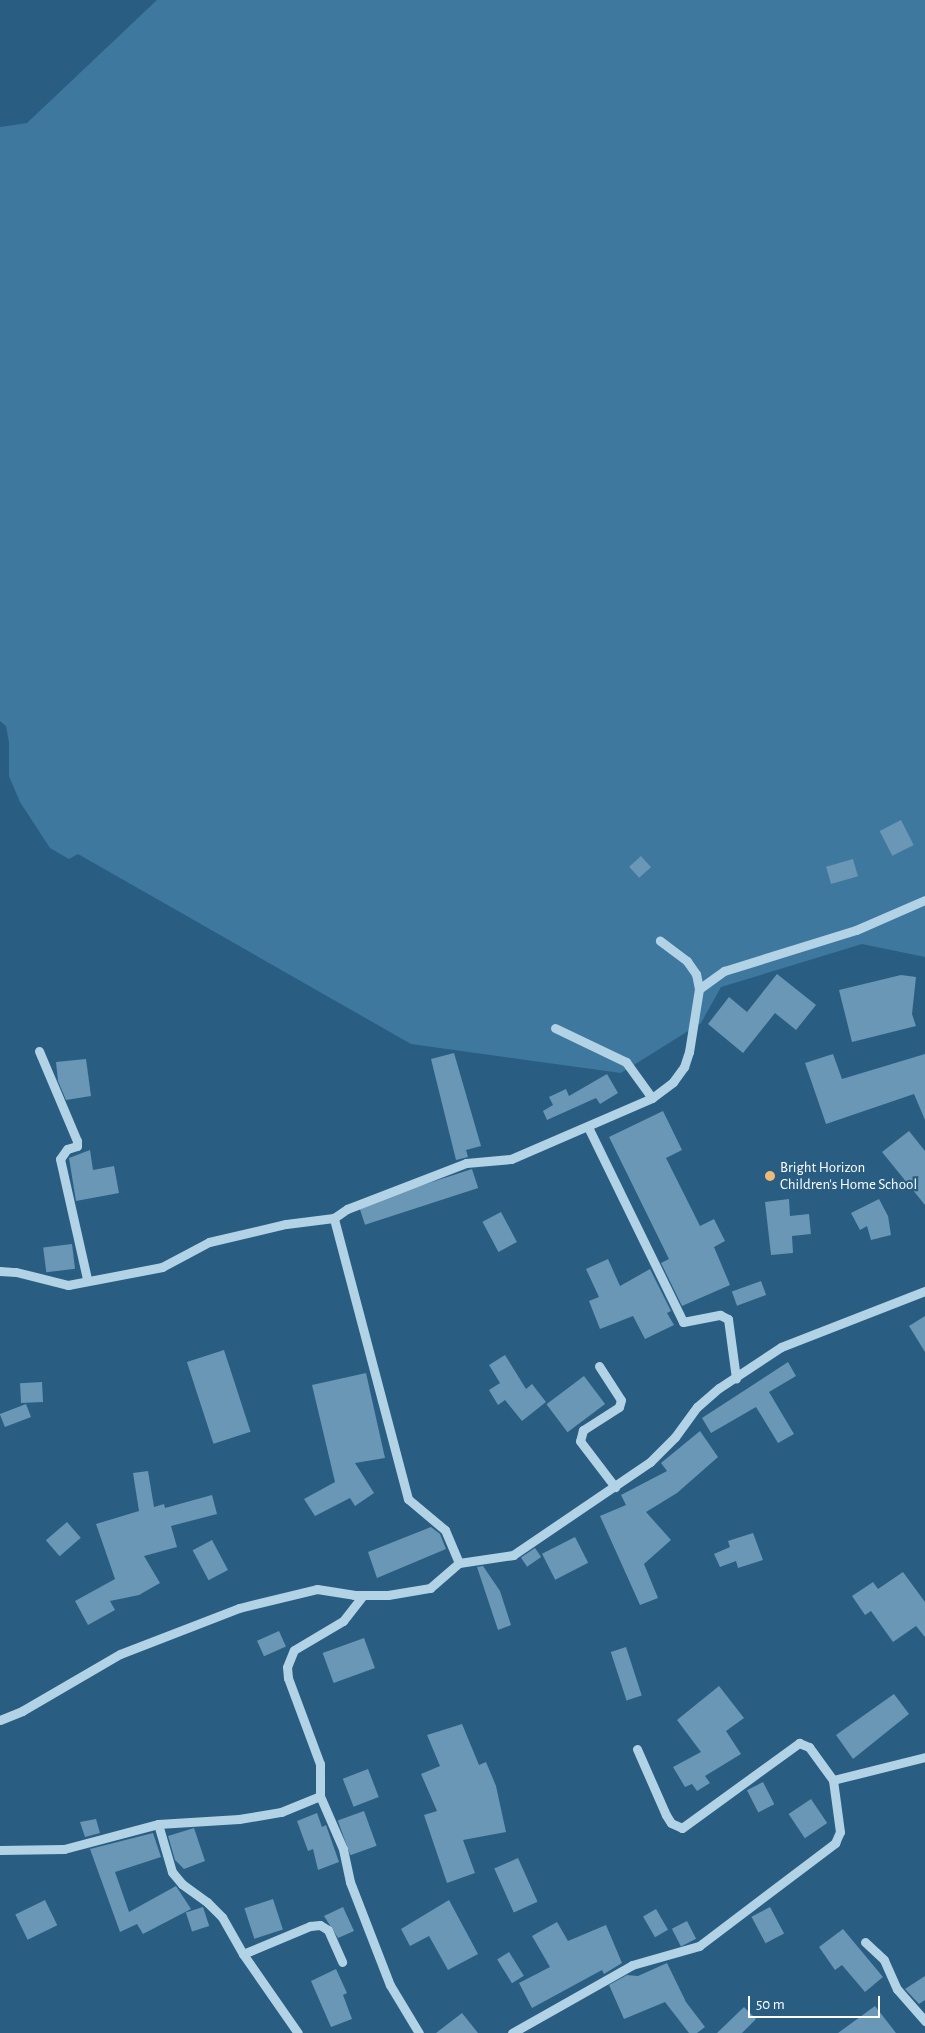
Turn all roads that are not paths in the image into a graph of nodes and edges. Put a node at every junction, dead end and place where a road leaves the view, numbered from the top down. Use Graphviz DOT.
graph roads {
  1 [pos="925,900"];
  2 [pos="660,941"];
  3 [pos="699,989"];
  4 [pos="556,1028"];
  5 [pos="39,1051"];
  6 [pos="652,1098"];
  7 [pos="588,1127"];
  8 [pos="334,1218"];
  9 [pos="0,1272"];
  10 [pos="87,1279"];
  11 [pos="925,1291"];
  12 [pos="599,1366"];
  13 [pos="736,1378"];
  14 [pos="615,1487"];
  15 [pos="459,1564"];
  16 [pos="358,1595"];
  17 [pos="0,1720"];
  18 [pos="637,1749"];
  19 [pos="925,1757"];
  20 [pos="833,1780"];
  21 [pos="320,1796"];
  22 [pos="158,1824"];
  23 [pos="0,1850"];
  24 [pos="865,1942"];
  25 [pos="243,1954"];
  26 [pos="342,1962"];
  27 [pos="925,2021"];
  28 [pos="298,2033"];
  29 [pos="419,2033"];
  30 [pos="512,2033"];
  1 -- 3 [label="street"];
  2 -- 3 [label="street"];
  3 -- 6 [label="street"];
  4 -- 6 [label="street"];
  5 -- 10 [label="street"];
  6 -- 7 [label="street"];
  7 -- 8 [label="street"];
  7 -- 13 [label="street"];
  8 -- 10 [label="street"];
  8 -- 15 [label="street"];
  9 -- 10 [label="street"];
  11 -- 13 [label="street"];
  12 -- 14 [label="street"];
  13 -- 14 [label="street"];
  14 -- 15 [label="street"];
  15 -- 16 [label="street"];
  16 -- 17 [label="street"];
  16 -- 21 [label="street"];
  18 -- 20 [label="street"];
  19 -- 20 [label="street"];
  20 -- 30 [label="street"];
  21 -- 22 [label="street"];
  21 -- 29 [label="street"];
  22 -- 23 [label="street"];
  22 -- 25 [label="street"];
  24 -- 27 [label="street"];
  25 -- 26 [label="street"];
  25 -- 28 [label="street"];
}
